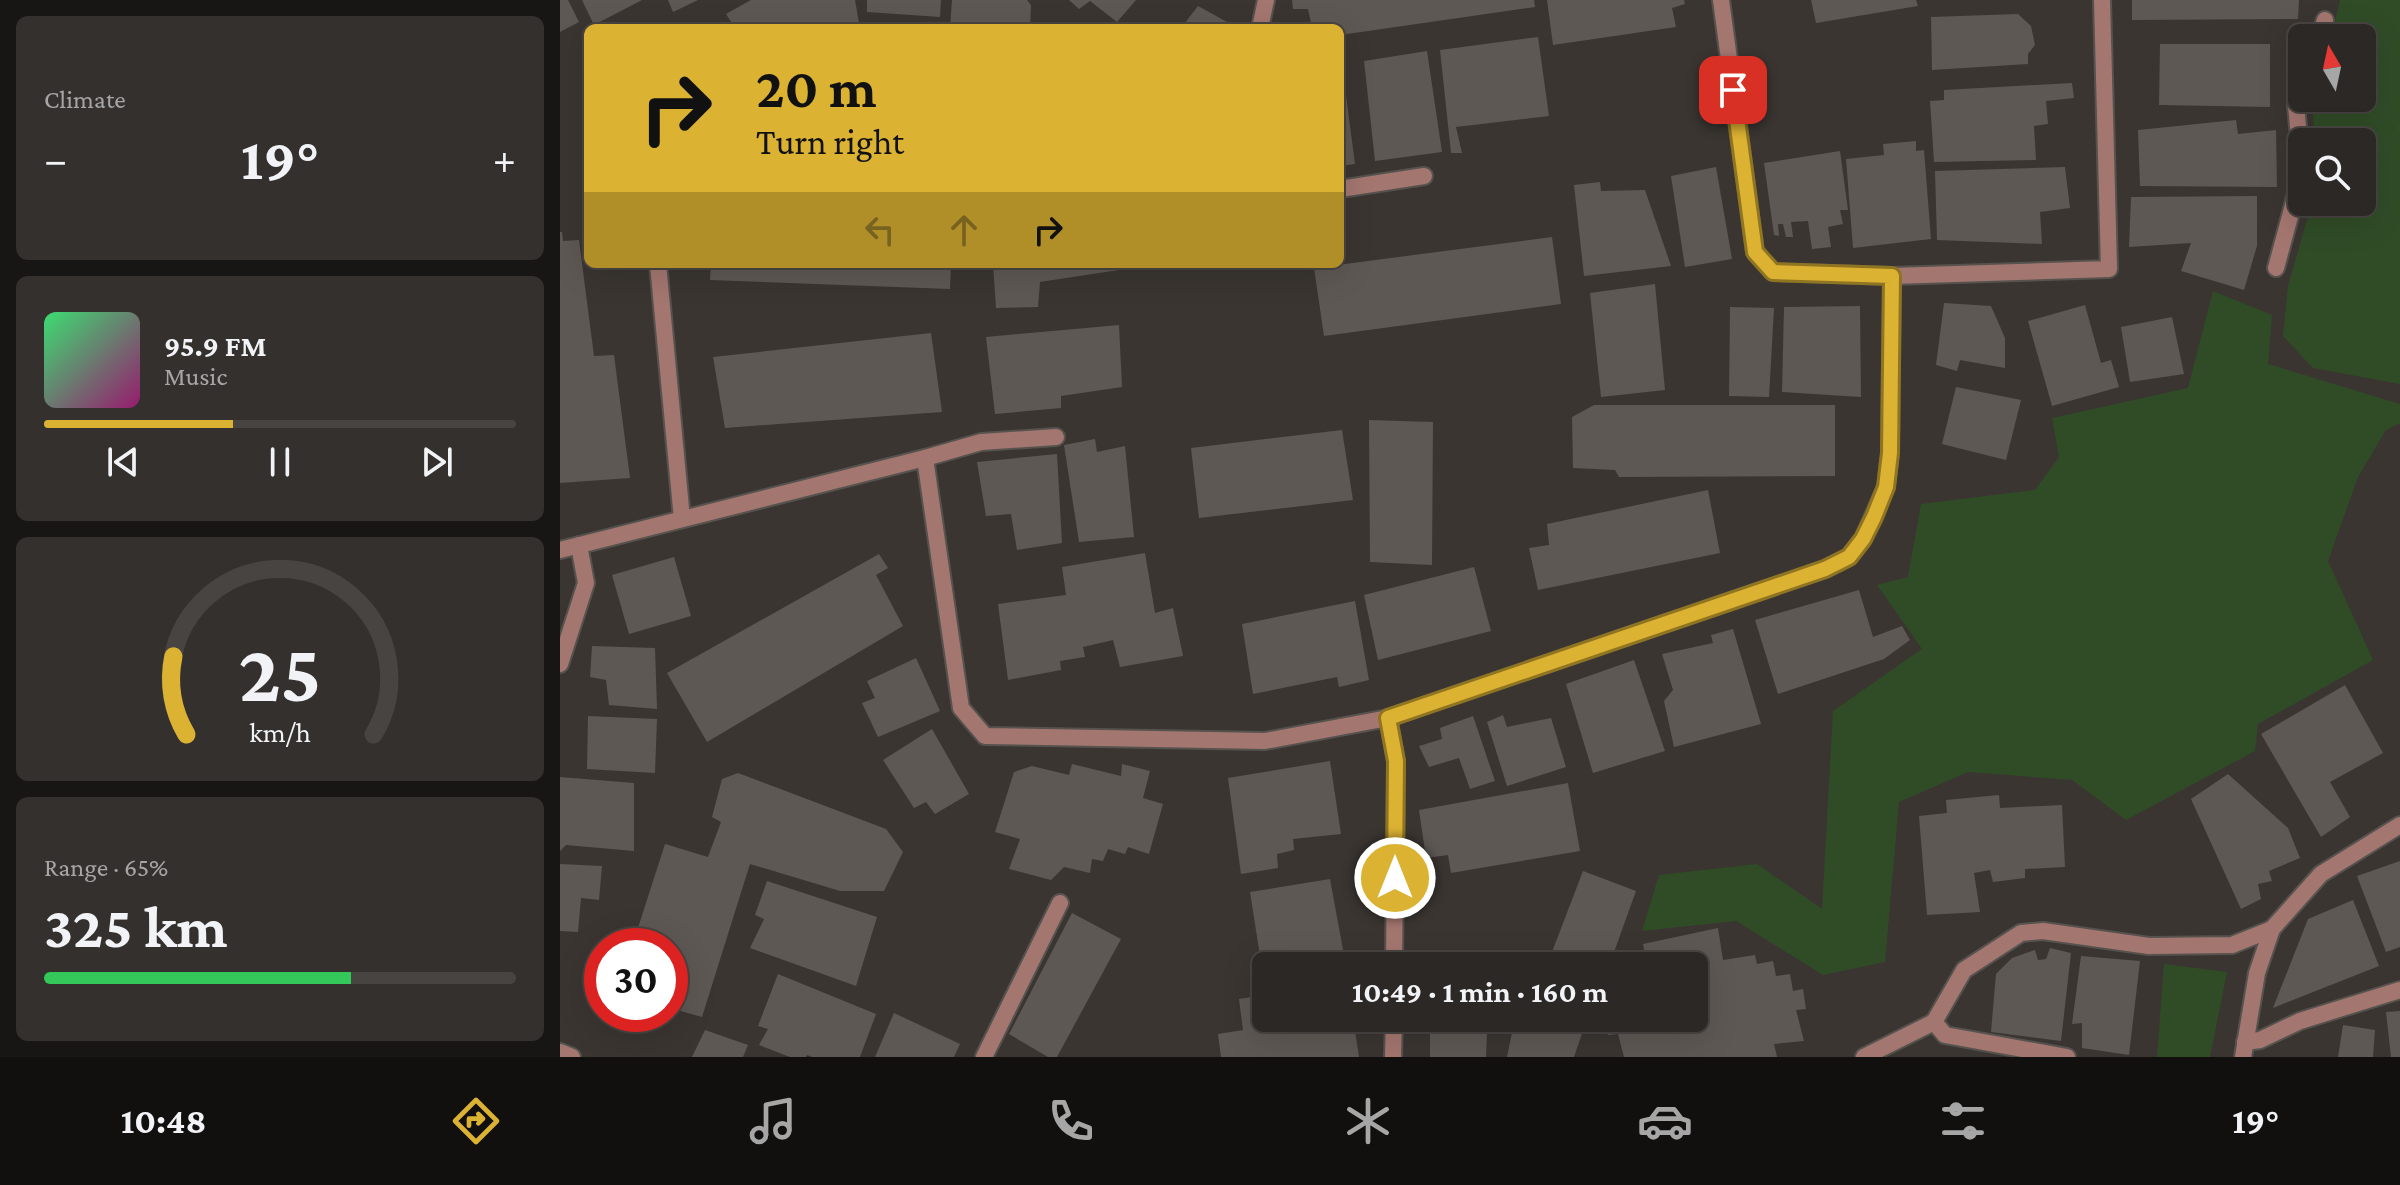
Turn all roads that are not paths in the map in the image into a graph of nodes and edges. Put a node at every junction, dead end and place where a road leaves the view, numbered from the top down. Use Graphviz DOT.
graph roads {
  1 [pos="1266,0"];
  2 [pos="1721,0"];
  3 [pos="2102,0"];
  4 [pos="2325,20"];
  5 [pos="1261,24"];
  6 [pos="2324,24"];
  7 [pos="1424,176"];
  8 [pos="1344,188"];
  9 [pos="2290,216"];
  10 [pos="658,268"];
  11 [pos="2276,268"];
  12 [pos="1892,276"];
  13 [pos="1056,437"];
  14 [pos="925,458"];
  15 [pos="682,519"];
  16 [pos="579,545"];
  17 [pos="560,550"];
  18 [pos="560,664"];
  19 [pos="1388,718"];
  20 [pos="2400,825"];
  21 [pos="1060,903"];
  22 [pos="2272,929"];
  23 [pos="1394,952"];
  24 [pos="2400,990"];
  25 [pos="1934,1022"];
  26 [pos="1394,1032"];
  27 [pos="2244,1050"];
  28 [pos="560,1052"];
  29 [pos="572,1057"];
  30 [pos="984,1057"];
  31 [pos="1393,1057"];
  32 [pos="1864,1057"];
  33 [pos="2067,1057"];
  1 -- 5 [label="street"];
  2 -- 12 [label="street"];
  3 -- 12 [label="street"];
  4 -- 6 [label="street"];
  7 -- 8 [label="street"];
  9 -- 11 [label="street"];
  10 -- 15 [label="street"];
  12 -- 19 [label="street"];
  13 -- 14 [label="street"];
  14 -- 15 [label="street"];
  14 -- 19 [label="street"];
  15 -- 16 [label="street"];
  16 -- 17 [label="street"];
  16 -- 18 [label="street"];
  19 -- 23 [label="street"];
  20 -- 22 [label="street"];
  21 -- 30 [label="street"];
  22 -- 25 [label="street"];
  22 -- 27 [label="street"];
  24 -- 27 [label="street"];
  25 -- 32 [label="street"];
  25 -- 33 [label="street"];
  26 -- 31 [label="street"];
  28 -- 29 [label="street"];
}
